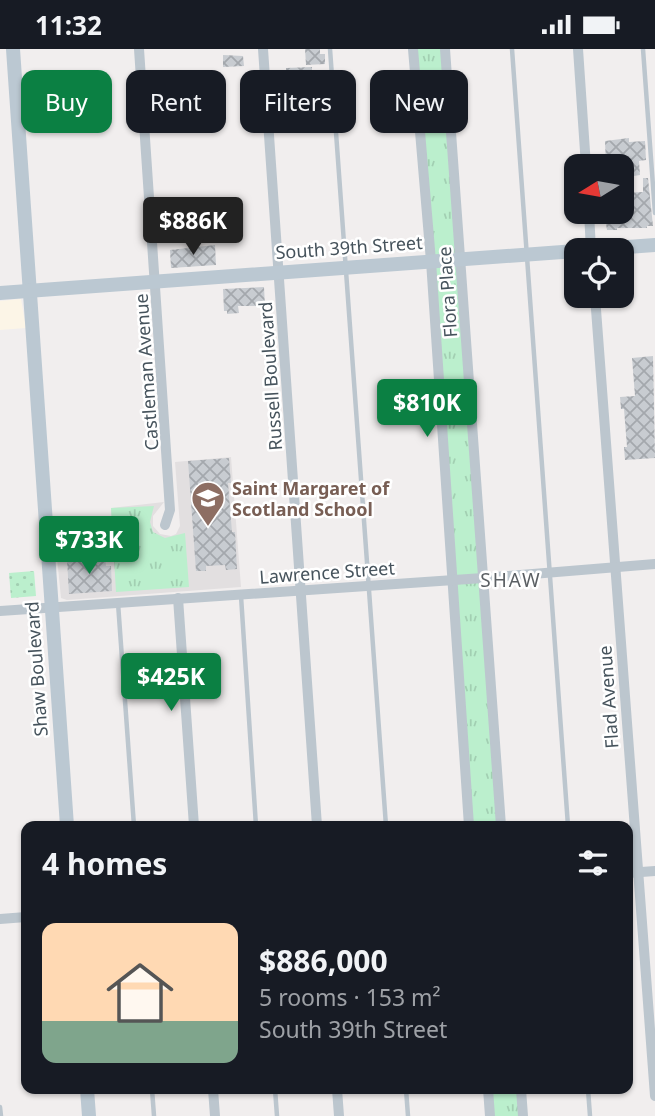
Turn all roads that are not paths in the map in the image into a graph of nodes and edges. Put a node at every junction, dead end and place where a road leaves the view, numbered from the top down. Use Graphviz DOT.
graph roads {
  1 [pos="13,49"];
  2 [pos="139,49"];
  3 [pos="263,49"];
  4 [pos="330,49"];
  5 [pos="413,49"];
  6 [pos="445,49"];
  7 [pos="512,49"];
  8 [pos="578,49"];
  9 [pos="643,49"];
  10 [pos="585,154"];
  11 [pos="655,213"];
  12 [pos="655,246"];
  13 [pos="634,247"];
  14 [pos="564,252"];
  15 [pos="526,254"];
  16 [pos="460,259"];
  17 [pos="431,261"];
  18 [pos="345,267"];
  19 [pos="278,272"];
  20 [pos="156,282"];
  21 [pos="31,291"];
  22 [pos="0,293"];
  23 [pos="595,308"];
  24 [pos="164,525"];
  25 [pos="655,564"];
  26 [pos="614,566"];
  27 [pos="549,573"];
  28 [pos="483,578"];
  29 [pos="451,580"];
  30 [pos="368,585"];
  31 [pos="302,590"];
  32 [pos="241,593"];
  33 [pos="178,598"];
  34 [pos="118,602"];
  35 [pos="51,607"];
  36 [pos="0,611"];
  37 [pos="67,821"];
  38 [pos="134,821"];
  39 [pos="194,821"];
  40 [pos="256,821"];
  41 [pos="317,821"];
  42 [pos="386,821"];
  43 [pos="469,821"];
  44 [pos="501,821"];
  45 [pos="568,821"];
  46 [pos="630,821"];
  47 [pos="655,871"];
  48 [pos="633,872"];
  49 [pos="21,917"];
  50 [pos="0,919"];
  51 [pos="87,1094"];
  52 [pos="152,1094"];
  53 [pos="213,1094"];
  54 [pos="275,1094"];
  55 [pos="337,1094"];
  56 [pos="406,1094"];
  57 [pos="488,1094"];
  58 [pos="521,1094"];
  59 [pos="588,1094"];
  60 [pos="655,1096"];
  61 [pos="0,1107"];
  62 [pos="1,1116"];
  63 [pos="89,1116"];
  64 [pos="154,1116"];
  65 [pos="215,1116"];
  66 [pos="277,1116"];
  67 [pos="339,1116"];
  68 [pos="408,1116"];
  69 [pos="490,1116"];
  70 [pos="523,1116"];
  71 [pos="590,1116"];
  1 -- 21 [label="street, Shaw Boulevard"];
  2 -- 20 [label="street, Castleman Avenue"];
  3 -- 19 [label="street, Russell Boulevard"];
  4 -- 18 [label="lane"];
  5 -- 17 [label="street, Flora Place"];
  6 -- 16 [label="street, Flora Place"];
  7 -- 15 [label="lane"];
  8 -- 10 [label="street"];
  9 -- 11 [label="lane"];
  12 -- 13 [label="street"];
  14 -- 15 [label="street, South 39th Street"];
  15 -- 16 [label="street, South 39th Street"];
  15 -- 27 [label="lane"];
  16 -- 17 [label="street, South 39th Street"];
  16 -- 28 [label="street, Flora Place"];
  17 -- 18 [label="street, South 39th Street"];
  17 -- 29 [label="street, Flora Place"];
  18 -- 19 [label="street, South 39th Street"];
  18 -- 30 [label="lane"];
  19 -- 20 [label="street, South 39th Street"];
  19 -- 31 [label="street, Russell Boulevard"];
  20 -- 21 [label="street, South 39th Street"];
  20 -- 24 [label="street, Castleman Avenue"];
  21 -- 22 [label="street, South 39th Street"];
  21 -- 35 [label="street, Shaw Boulevard"];
  23 -- 26 [label="street, Flad Avenue"];
  25 -- 26 [label="street, Lawrence Street"];
  26 -- 27 [label="street, Lawrence Street"];
  26 -- 46 [label="street, Flad Avenue"];
  27 -- 28 [label="street, Lawrence Street"];
  27 -- 45 [label="lane"];
  28 -- 29 [label="street, Lawrence Street"];
  28 -- 44 [label="street, Flora Place"];
  29 -- 30 [label="street, Lawrence Street"];
  29 -- 43 [label="street, Flora Place"];
  30 -- 31 [label="street, Lawrence Street"];
  30 -- 42 [label="lane"];
  31 -- 32 [label="street, Lawrence Street"];
  31 -- 41 [label="street, Russell Boulevard"];
  32 -- 33 [label="street, Lawrence Street"];
  32 -- 40 [label="lane"];
  33 -- 34 [label="street, Lawrence Street"];
  33 -- 39 [label="street"];
  34 -- 35 [label="street, Lawrence Street"];
  34 -- 38 [label="lane"];
  35 -- 36 [label="street, Lawrence Street"];
  35 -- 37 [label="street, Shaw Boulevard"];
  47 -- 48 [label="street"];
  48 -- 60 [label="street, Flad Avenue"];
  49 -- 50 [label="street"];
  51 -- 63 [label="street"];
  52 -- 64 [label="lane"];
  53 -- 65 [label="street"];
  54 -- 66 [label="lane"];
  55 -- 67 [label="street"];
  56 -- 68 [label="lane"];
  57 -- 69 [label="street"];
  58 -- 70 [label="street"];
  59 -- 71 [label="lane"];
  61 -- 62 [label="lane"];
}
